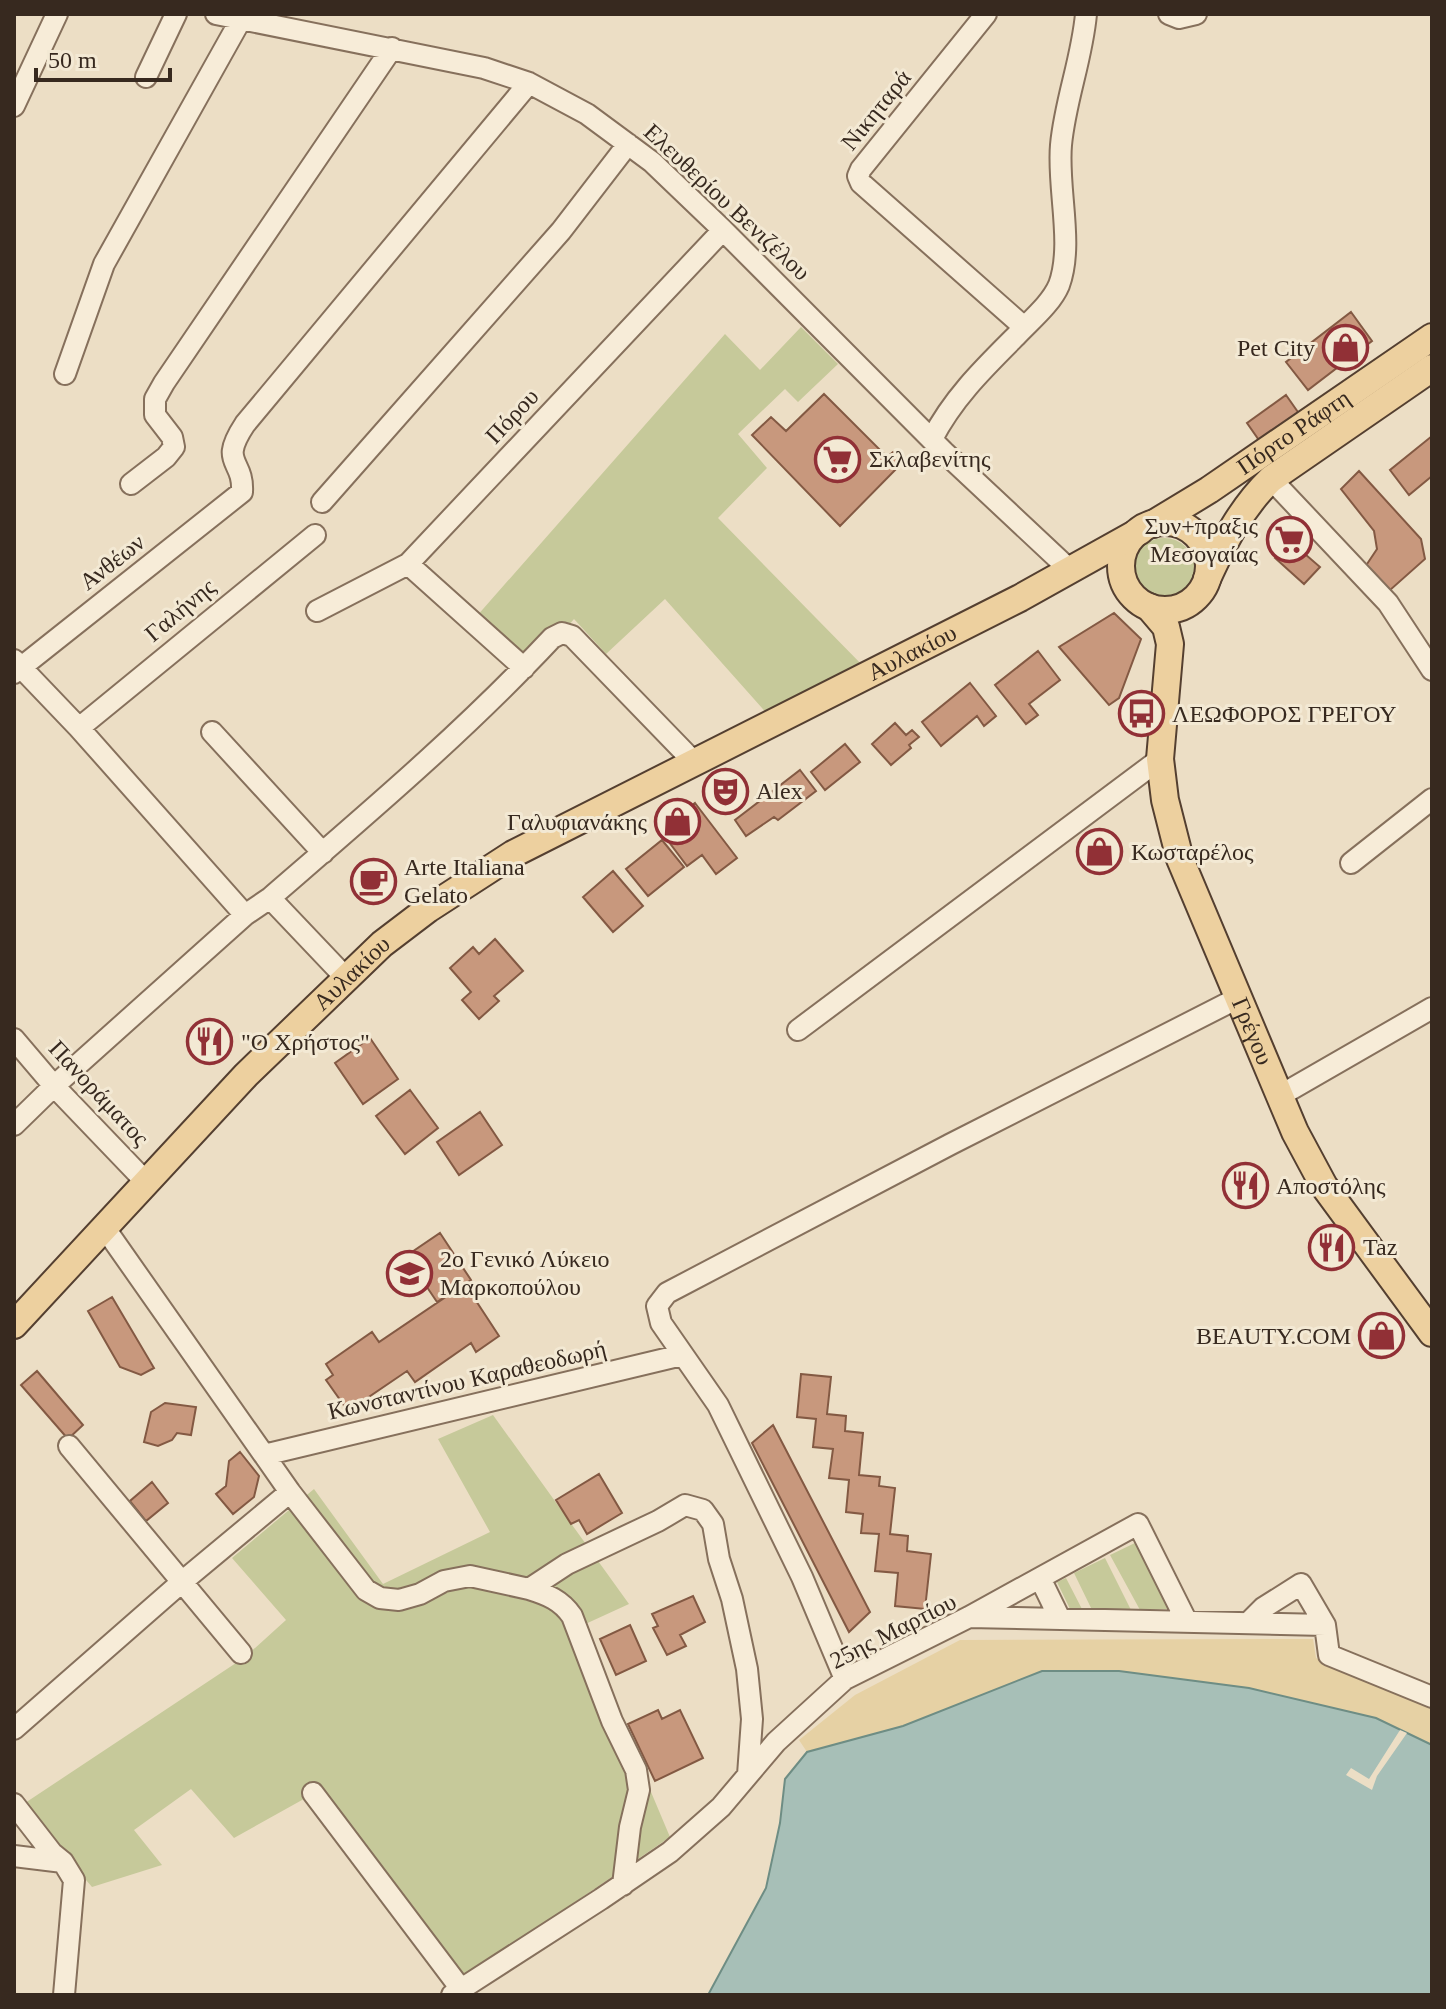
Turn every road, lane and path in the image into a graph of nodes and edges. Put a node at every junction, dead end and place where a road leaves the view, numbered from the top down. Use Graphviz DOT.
graph roads {
  1 [pos="57,14"];
  2 [pos="176,14"];
  3 [pos="216,14"];
  4 [pos="986,14"];
  5 [pos="1086,14"];
  6 [pos="1169,14"];
  7 [pos="1196,14"];
  8 [pos="240,21"];
  9 [pos="392,48"];
  10 [pos="146,77"];
  11 [pos="529,83"];
  12 [pos="14,106"];
  13 [pos="628,144"];
  14 [pos="723,230"];
  15 [pos="1024,327"];
  16 [pos="1432,337"];
  17 [pos="1432,368"];
  18 [pos="65,374"];
  19 [pos="932,439"];
  20 [pos="1271,479"];
  21 [pos="131,484"];
  22 [pos="322,502"];
  23 [pos="1146,527"];
  24 [pos="315,535"];
  25 [pos="408,564"];
  26 [pos="1070,570"];
  27 [pos="1127,587"];
  28 [pos="1204,587"];
  29 [pos="1149,607"];
  30 [pos="317,611"];
  31 [pos="16,667"];
  32 [pos="524,668"];
  33 [pos="1432,670"];
  34 [pos="1167,694"];
  35 [pos="79,728"];
  36 [pos="212,732"];
  37 [pos="1160,759"];
  38 [pos="694,762"];
  39 [pos="1432,799"];
  40 [pos="323,853"];
  41 [pos="1351,863"];
  42 [pos="270,898"];
  43 [pos="245,915"];
  44 [pos="346,978"];
  45 [pos="1238,998"];
  46 [pos="1432,1008"];
  47 [pos="798,1030"];
  48 [pos="14,1039"];
  49 [pos="54,1086"];
  50 [pos="1281,1095"];
  51 [pos="14,1125"];
  52 [pos="146,1182"];
  53 [pos="104,1227"];
  54 [pos="14,1325"];
  55 [pos="1432,1333"];
  56 [pos="682,1355"];
  57 [pos="69,1446"];
  58 [pos="264,1455"];
  59 [pos="290,1492"];
  60 [pos="1040,1578"];
  61 [pos="183,1581"];
  62 [pos="529,1589"];
  63 [pos="969,1617"];
  64 [pos="1060,1619"];
  65 [pos="1187,1622"];
  66 [pos="1249,1622"];
  67 [pos="1325,1625"];
  68 [pos="241,1653"];
  69 [pos="845,1679"];
  70 [pos="1432,1697"];
  71 [pos="14,1729"];
  72 [pos="748,1775"];
  73 [pos="313,1793"];
  74 [pos="14,1804"];
  75 [pos="14,1856"];
  76 [pos="63,1862"];
  77 [pos="623,1885"];
  78 [pos="455,1994"];
  79 [pos="64,1995"];
  1 -- 12 [label="street"];
  2 -- 10 [label="street"];
  3 -- 8 [label="street, Ελευθερίου Βενιζέλου"];
  4 -- 15 [label="street, Νικηταρά"];
  5 -- 15 [label="street"];
  6 -- 7 [label="street"];
  8 -- 9 [label="street, Ελευθερίου Βενιζέλου"];
  8 -- 18 [label="street"];
  9 -- 11 [label="street, Ελευθερίου Βενιζέλου"];
  9 -- 21 [label="street"];
  11 -- 13 [label="street, Ελευθερίου Βενιζέλου"];
  11 -- 31 [label="street, Ανθέων"];
  13 -- 14 [label="street, Ελευθερίου Βενιζέλου"];
  13 -- 22 [label="street"];
  14 -- 19 [label="street, Ελευθερίου Βενιζέλου"];
  14 -- 25 [label="street, Πόρου"];
  15 -- 19 [label="street"];
  16 -- 23 [label="main road, Πόρτο Ράφτη"];
  17 -- 20 [label="main road, Πόρτο Ράφτη"];
  19 -- 26 [label="street, Ελευθερίου Βενιζέλου"];
  20 -- 28 [label="main road, Πόρτο Ράφτη"];
  20 -- 33 [label="street"];
  23 -- 26 [label="main road, Αυλακίου"];
  23 -- 27 [label="main road"];
  23 -- 28 [label="main road"];
  24 -- 35 [label="street, Γαλήνης"];
  25 -- 30 [label="street, Πόρου"];
  25 -- 32 [label="street"];
  26 -- 27 [label="main road"];
  26 -- 38 [label="main road, Αυλακίου"];
  27 -- 29 [label="main road"];
  28 -- 29 [label="main road"];
  28 -- 34 [label="main road, Γρέγου"];
  29 -- 34 [label="main road, Γρέγου"];
  31 -- 35 [label="street"];
  32 -- 38 [label="street"];
  32 -- 40 [label="street"];
  34 -- 37 [label="main road, Γρέγου"];
  35 -- 43 [label="street"];
  36 -- 40 [label="street"];
  37 -- 45 [label="main road, Γρέγου"];
  37 -- 47 [label="street"];
  38 -- 44 [label="main road, Αυλακίου"];
  39 -- 41 [label="street"];
  40 -- 42 [label="street"];
  42 -- 43 [label="street"];
  42 -- 44 [label="street"];
  43 -- 49 [label="street"];
  44 -- 52 [label="main road, Αυλακίου"];
  45 -- 50 [label="main road, Γρέγου"];
  45 -- 56 [label="street"];
  46 -- 50 [label="street"];
  48 -- 49 [label="street, Πανοράματος"];
  49 -- 51 [label="street"];
  49 -- 52 [label="street, Πανοράματος"];
  50 -- 55 [label="main road, Γρέγου"];
  52 -- 53 [label="main road, Αυλακίου"];
  53 -- 54 [label="main road, Αυλακίου"];
  53 -- 58 [label="street"];
  56 -- 58 [label="street, Κωνσταντίνου Καραθεοδωρή"];
  56 -- 69 [label="street"];
  57 -- 61 [label="street"];
  58 -- 59 [label="street"];
  59 -- 61 [label="street"];
  59 -- 62 [label="street"];
  60 -- 63 [label="street"];
  60 -- 64 [label="street"];
  60 -- 65 [label="street"];
  61 -- 68 [label="street"];
  61 -- 71 [label="street"];
  62 -- 72 [label="street"];
  62 -- 77 [label="street"];
  63 -- 64 [label="street, 25ης Μαρτίου"];
  63 -- 69 [label="street, 25ης Μαρτίου"];
  64 -- 65 [label="street, 25ης Μαρτίου"];
  65 -- 66 [label="street, 25ης Μαρτίου"];
  66 -- 67 [label="street, 25ης Μαρτίου"];
  66 -- 67 [label="street"];
  67 -- 70 [label="street"];
  69 -- 72 [label="street, 25ης Μαρτίου"];
  72 -- 77 [label="street, 25ης Μαρτίου"];
  73 -- 78 [label="street"];
  74 -- 76 [label="street"];
  75 -- 76 [label="street"];
  76 -- 79 [label="street"];
  77 -- 78 [label="street, 25ης Μαρτίου"];
}
